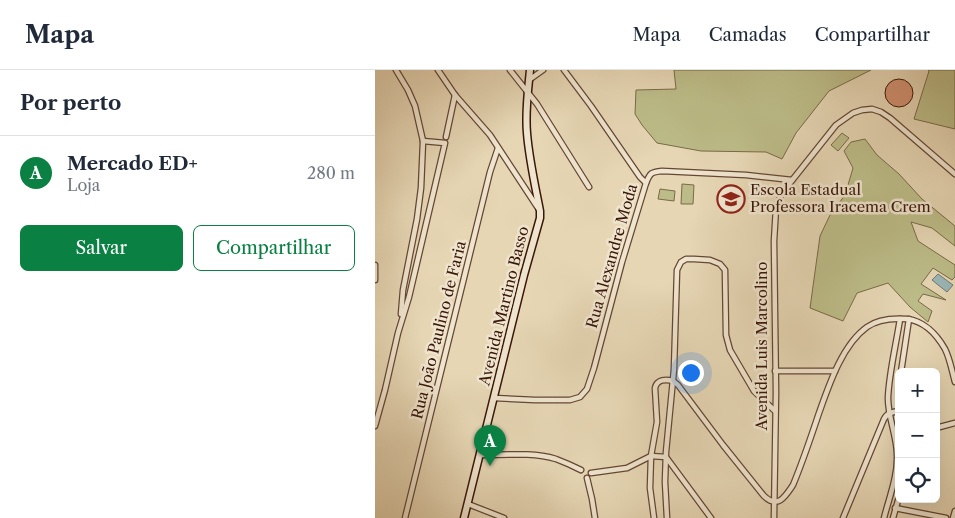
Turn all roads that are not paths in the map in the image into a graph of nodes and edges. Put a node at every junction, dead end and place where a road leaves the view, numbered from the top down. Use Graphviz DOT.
graph roads {
  1 [pos="396,70"];
  2 [pos="438,70"];
  3 [pos="510,70"];
  4 [pos="530,70"];
  5 [pos="543,70"];
  6 [pos="564,70"];
  7 [pos="529,80"];
  8 [pos="527,91"];
  9 [pos="455,95"];
  10 [pos="446,140"];
  11 [pos="423,141"];
  12 [pos="498,148"];
  13 [pos="955,174"];
  14 [pos="792,180"];
  15 [pos="646,183"];
  16 [pos="589,187"];
  17 [pos="540,211"];
  18 [pos="375,265"];
  19 [pos="375,280"];
  20 [pos="401,318"];
  21 [pos="900,319"];
  22 [pos="909,320"];
  23 [pos="902,368"];
  24 [pos="775,371"];
  25 [pos="835,371"];
  26 [pos="673,381"];
  27 [pos="955,382"];
  28 [pos="494,398"];
  29 [pos="775,411"];
  30 [pos="895,412"];
  31 [pos="889,413"];
  32 [pos="955,423"];
  33 [pos="375,426"];
  34 [pos="940,427"];
  35 [pos="480,455"];
  36 [pos="651,456"];
  37 [pos="666,457"];
  38 [pos="586,470"];
  39 [pos="587,478"];
  40 [pos="774,502"];
  41 [pos="897,503"];
  42 [pos="468,504"];
  43 [pos="895,508"];
  44 [pos="405,518"];
  45 [pos="464,518"];
  46 [pos="504,518"];
  47 [pos="595,518"];
  48 [pos="654,518"];
  49 [pos="667,518"];
  50 [pos="711,518"];
  51 [pos="774,518"];
  52 [pos="843,518"];
  53 [pos="883,518"];
  54 [pos="893,518"];
  55 [pos="946,518"];
  1 -- 11 [label="street"];
  2 -- 9 [label="street, Avenida Martino Basso"];
  3 -- 8 [label="street"];
  4 -- 7 [label="street"];
  5 -- 7 [label="street"];
  6 -- 15 [label="street"];
  7 -- 8 [label="street"];
  8 -- 16 [label="street"];
  8 -- 17 [label="street"];
  9 -- 10 [label="street"];
  9 -- 12 [label="street, Avenida Martino Basso"];
  10 -- 11 [label="street"];
  10 -- 20 [label="street"];
  11 -- 20 [label="street"];
  12 -- 17 [label="street, Avenida Martino Basso"];
  12 -- 44 [label="street, Rua João Paulino de Faria"];
  13 -- 14 [label="street, Avenida Luis Marcolino"];
  14 -- 15 [label="street, Rua Alexandre Moda"];
  14 -- 24 [label="street, Avenida Luis Marcolino"];
  15 -- 28 [label="street, Rua Alexandre Moda"];
  17 -- 28 [label="street, Avenida Martino Basso"];
  18 -- 19 [label="street"];
  20 -- 33 [label="street"];
  21 -- 22 [label="street"];
  21 -- 25 [label="street"];
  21 -- 31 [label="street"];
  22 -- 23 [label="street"];
  22 -- 27 [label="street"];
  24 -- 25 [label="street"];
  24 -- 29 [label="street, Avenida Luis Marcolino"];
  25 -- 40 [label="street"];
  26 -- 29 [label="street"];
  26 -- 36 [label="street"];
  26 -- 37 [label="street"];
  26 -- 40 [label="street"];
  28 -- 35 [label="street, Avenida Martino Basso"];
  29 -- 40 [label="street, Avenida Luis Marcolino"];
  30 -- 31 [label="street"];
  31 -- 52 [label="street"];
  31 -- 53 [label="street"];
  32 -- 34 [label="street"];
  35 -- 38 [label="street"];
  35 -- 42 [label="street, Avenida Martino Basso"];
  36 -- 37 [label="street"];
  36 -- 38 [label="street"];
  36 -- 48 [label="street"];
  37 -- 49 [label="street"];
  37 -- 50 [label="street"];
  38 -- 39 [label="street"];
  38 -- 39 [label="street"];
  39 -- 47 [label="street"];
  40 -- 51 [label="street, Avenida Luis Marcolino"];
  41 -- 43 [label="street"];
  42 -- 45 [label="street, Avenida Martino Basso"];
  42 -- 46 [label="street"];
  43 -- 54 [label="street"];
  43 -- 55 [label="street"];
}
